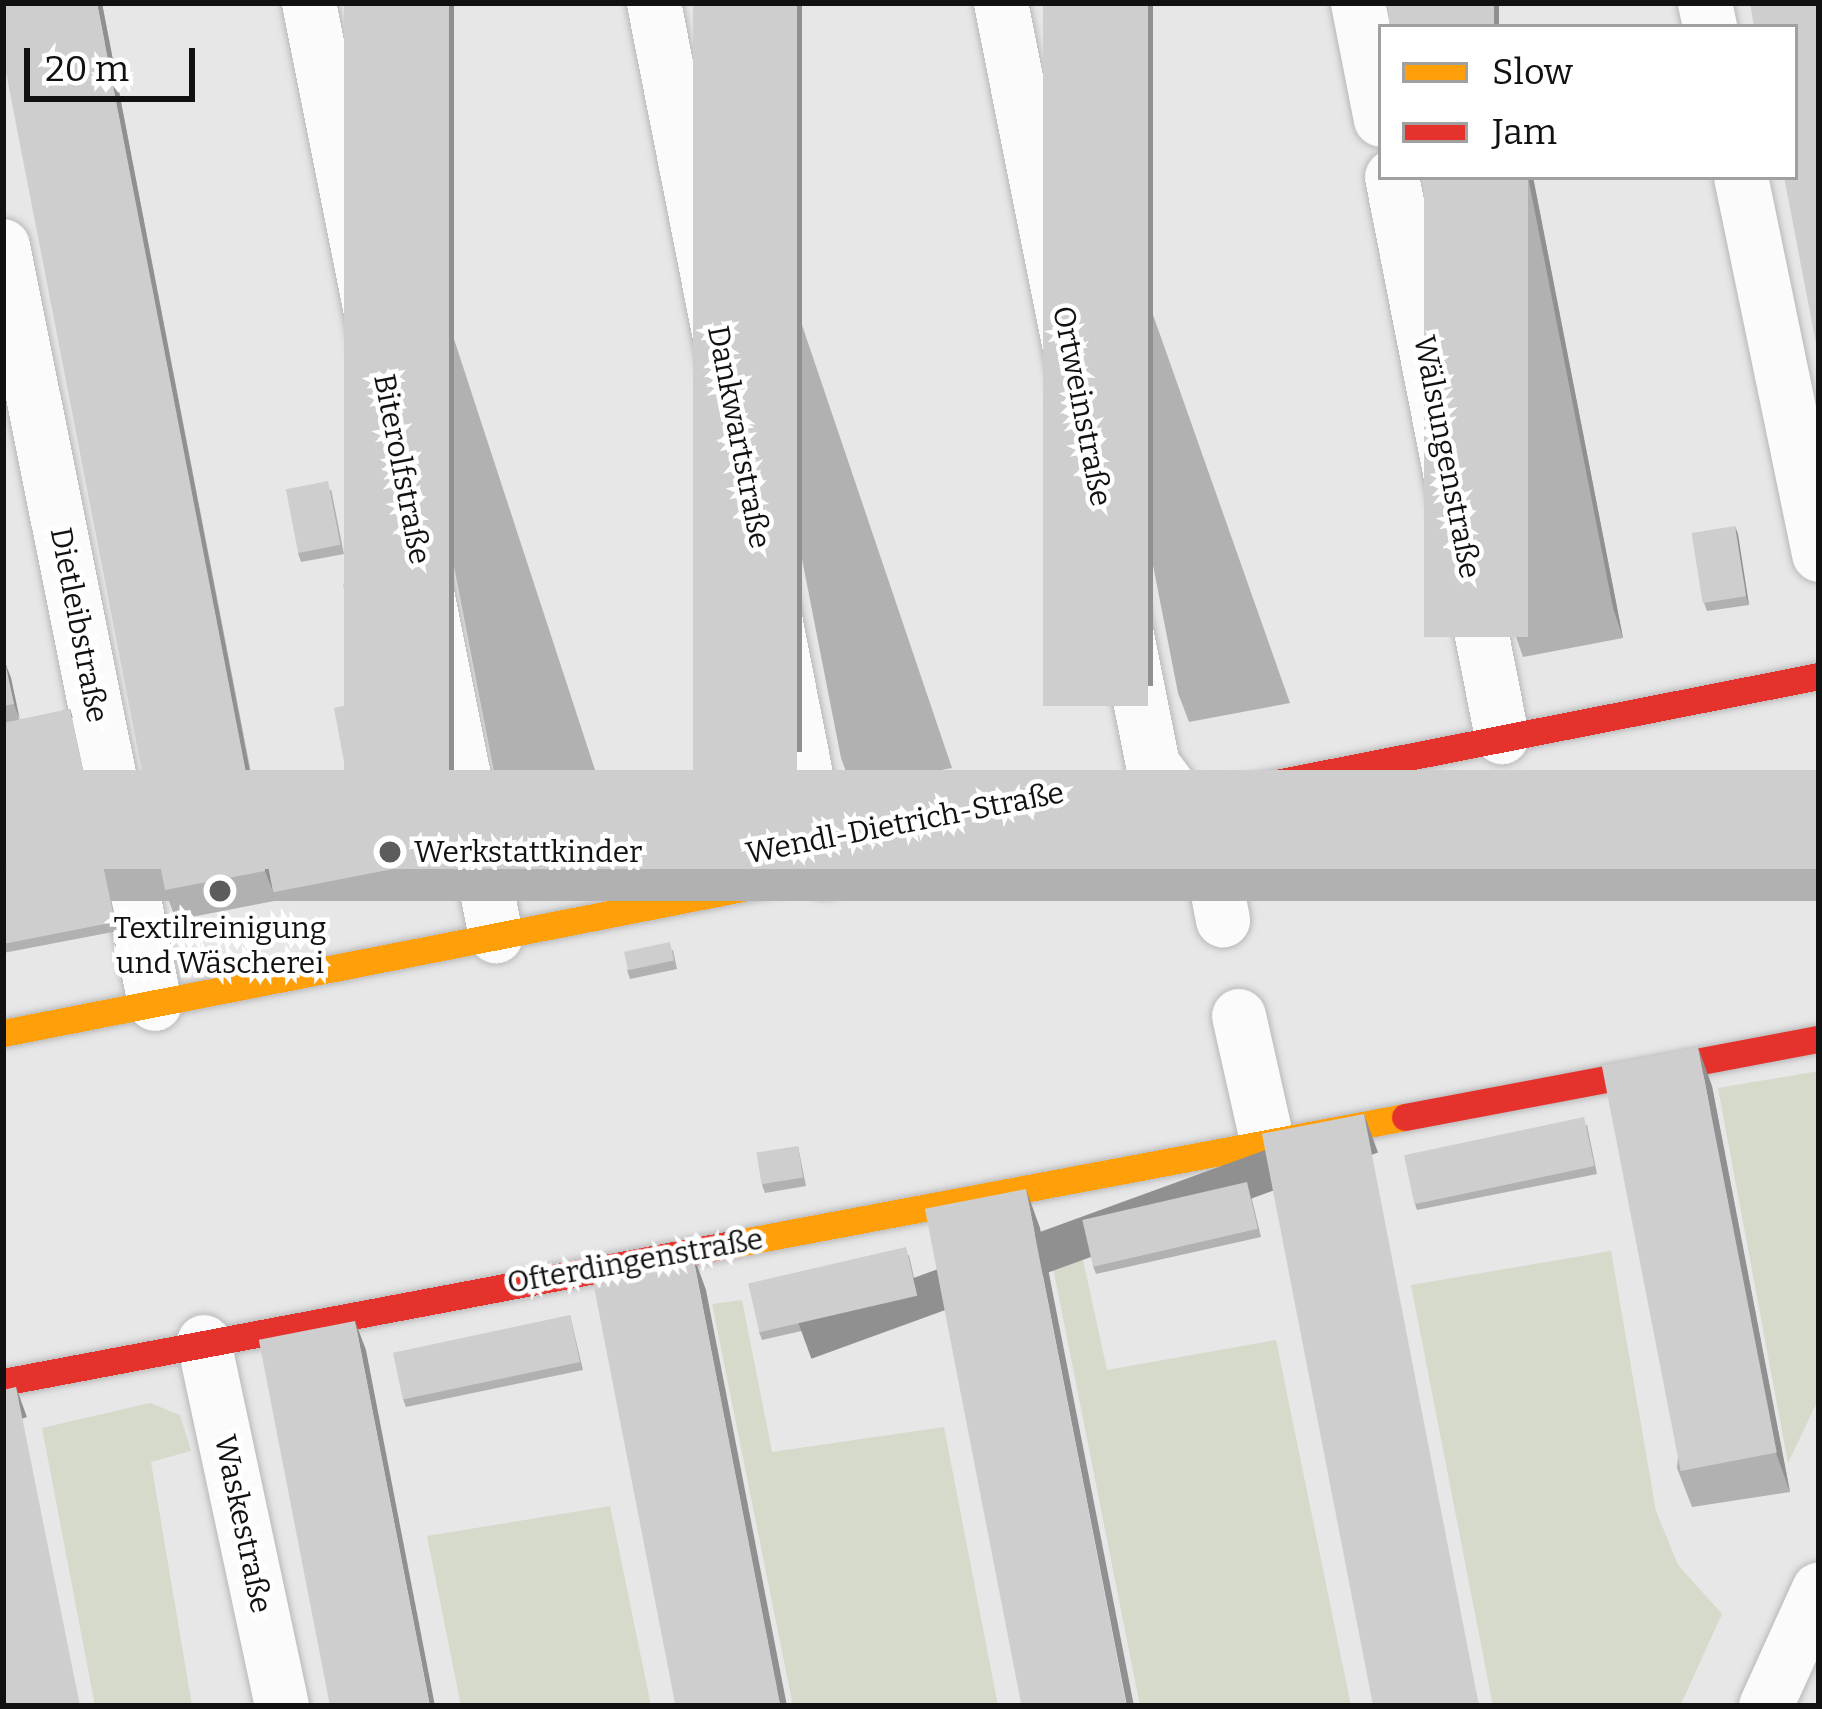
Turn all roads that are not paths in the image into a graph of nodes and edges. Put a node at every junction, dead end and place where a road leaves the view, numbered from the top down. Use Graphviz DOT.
graph roads {
  1 [pos="309,3"];
  2 [pos="654,3"];
  3 [pos="1001,3"];
  4 [pos="1358,3"];
  5 [pos="1378,105"];
  6 [pos="1393,180"];
  7 [pos="1742,180"];
  8 [pos="3,246"];
  9 [pos="1819,555"];
  10 [pos="1819,676"];
  11 [pos="1502,737"];
  12 [pos="1180,802"];
  13 [pos="825,871"];
  14 [pos="1223,920"];
  15 [pos="496,936"];
  16 [pos="155,1004"];
  17 [pos="1239,1016"];
  18 [pos="3,1033"];
  19 [pos="1819,1039"];
  20 [pos="1268,1145"];
  21 [pos="204,1342"];
  22 [pos="3,1382"];
  23 [pos="1819,1589"];
  24 [pos="282,1706"];
  25 [pos="1766,1706"];
  1 -- 15 [label="street, Biterolfstraße"];
  2 -- 13 [label="street, Dankwartstraße"];
  3 -- 12 [label="street, Ortweinstraße"];
  4 -- 5 [label="street"];
  6 -- 11 [label="street, Wälsungenstraße"];
  7 -- 9 [label="street"];
  8 -- 16 [label="street, Dietleibstraße"];
  10 -- 11 [label="street, Wendl-Dietrich-Straße"];
  11 -- 12 [label="street, Wendl-Dietrich-Straße"];
  12 -- 13 [label="street, Wendl-Dietrich-Straße"];
  12 -- 14 [label="street"];
  13 -- 15 [label="street, Wendl-Dietrich-Straße"];
  15 -- 16 [label="street, Wendl-Dietrich-Straße"];
  16 -- 18 [label="street, Wendl-Dietrich-Straße"];
  17 -- 20 [label="street"];
  19 -- 20 [label="street, Ofterdingenstraße"];
  20 -- 21 [label="street, Ofterdingenstraße"];
  21 -- 22 [label="street, Ofterdingenstraße"];
  21 -- 24 [label="street, Waskestraße"];
  23 -- 25 [label="street"];
}
